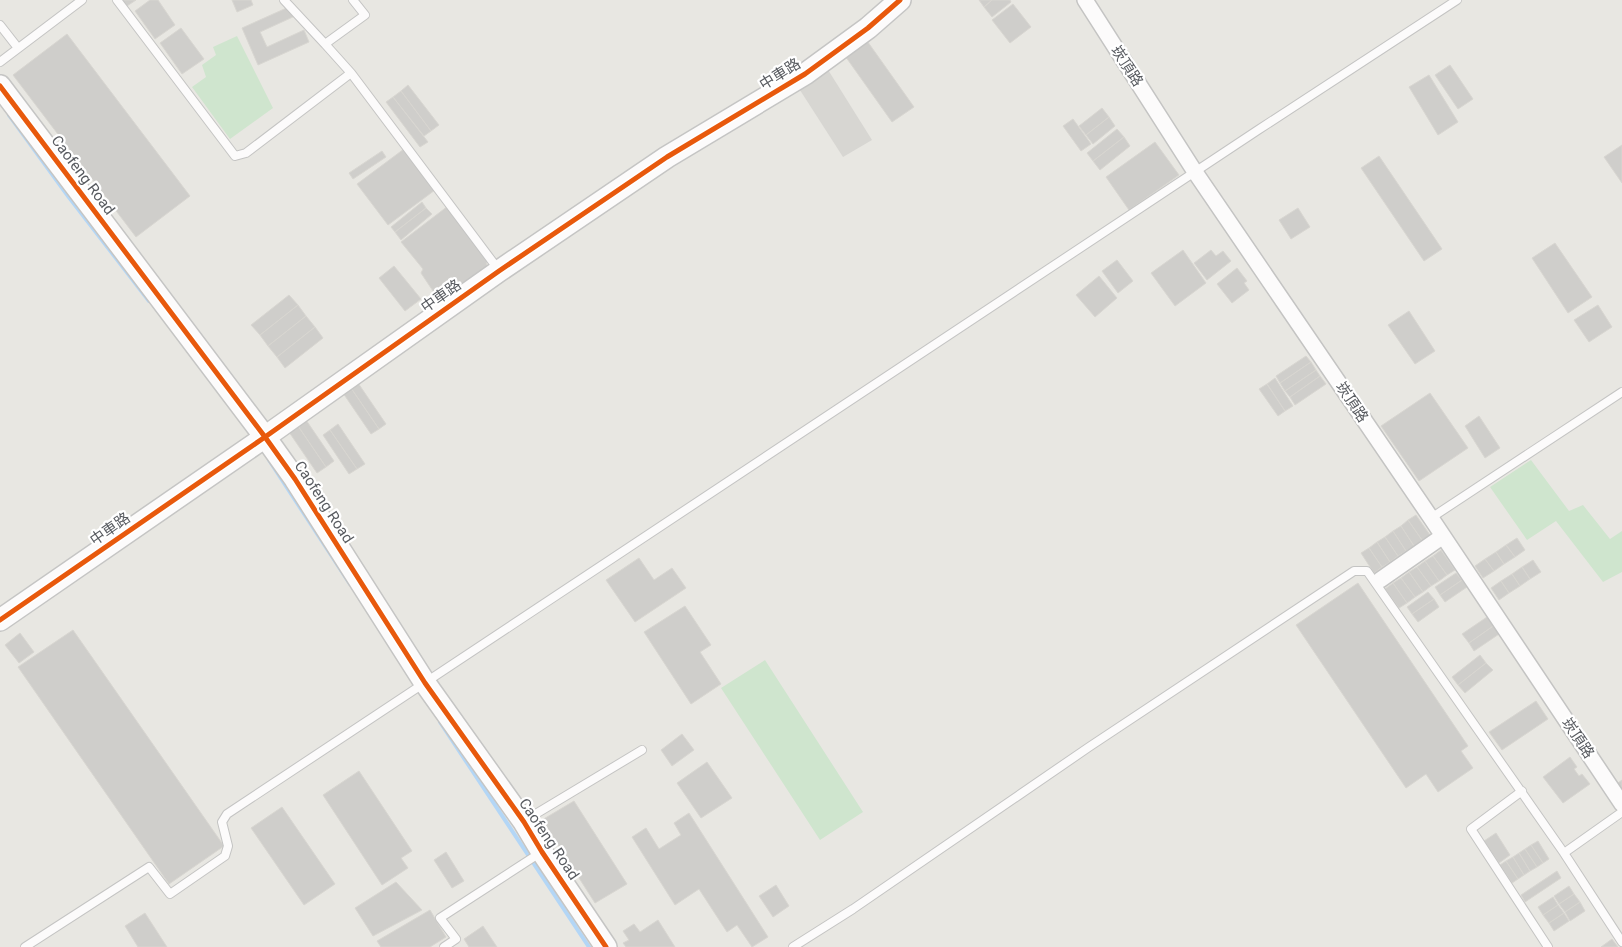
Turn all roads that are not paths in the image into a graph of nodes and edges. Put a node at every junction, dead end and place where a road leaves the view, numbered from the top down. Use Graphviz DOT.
graph roads {
  1 [pos="82,0"];
  2 [pos="117,0"];
  3 [pos="284,0"];
  4 [pos="353,0"];
  5 [pos="900,0"];
  6 [pos="1084,0"];
  7 [pos="1457,0"];
  8 [pos="0,24"];
  9 [pos="325,44"];
  10 [pos="18,48"];
  11 [pos="0,62"];
  12 [pos="351,73"];
  13 [pos="0,86"];
  14 [pos="1195,172"];
  15 [pos="499,271"];
  16 [pos="1622,392"];
  17 [pos="265,437"];
  18 [pos="1431,518"];
  19 [pos="1443,536"];
  20 [pos="1380,580"];
  21 [pos="0,620"];
  22 [pos="425,683"];
  23 [pos="642,750"];
  24 [pos="1522,791"];
  25 [pos="1622,804"];
  26 [pos="1622,812"];
  27 [pos="524,822"];
  28 [pos="542,852"];
  29 [pos="1564,853"];
  30 [pos="1622,942"];
  31 [pos="25,947"];
  32 [pos="444,947"];
  33 [pos="606,947"];
  34 [pos="793,947"];
  35 [pos="1548,947"];
  1 -- 10 [label="lane"];
  2 -- 12 [label="lane"];
  3 -- 9 [label="lane"];
  4 -- 9 [label="lane"];
  5 -- 15 [label="street, 中車路"];
  6 -- 14 [label="street, 崁頂路"];
  7 -- 14 [label="lane"];
  8 -- 10 [label="lane"];
  9 -- 12 [label="lane"];
  10 -- 11 [label="lane"];
  12 -- 15 [label="lane"];
  13 -- 17 [label="street, Caofeng Road"];
  14 -- 18 [label="street, 崁頂路"];
  14 -- 22 [label="lane"];
  15 -- 17 [label="street, 中車路"];
  16 -- 18 [label="lane"];
  17 -- 21 [label="street, 中車路"];
  17 -- 22 [label="street, Caofeng Road"];
  18 -- 19 [label="street, 崁頂路"];
  19 -- 20 [label="street"];
  19 -- 25 [label="street, 崁頂路"];
  22 -- 27 [label="street, Caofeng Road"];
  22 -- 31 [label="lane"];
  23 -- 27 [label="lane"];
  24 -- 29 [label="lane"];
  24 -- 34 [label="lane"];
  24 -- 35 [label="lane"];
  26 -- 29 [label="lane"];
  27 -- 28 [label="street, Caofeng Road"];
  28 -- 32 [label="lane"];
  28 -- 33 [label="street, Caofeng Road"];
  29 -- 30 [label="lane"];
}
